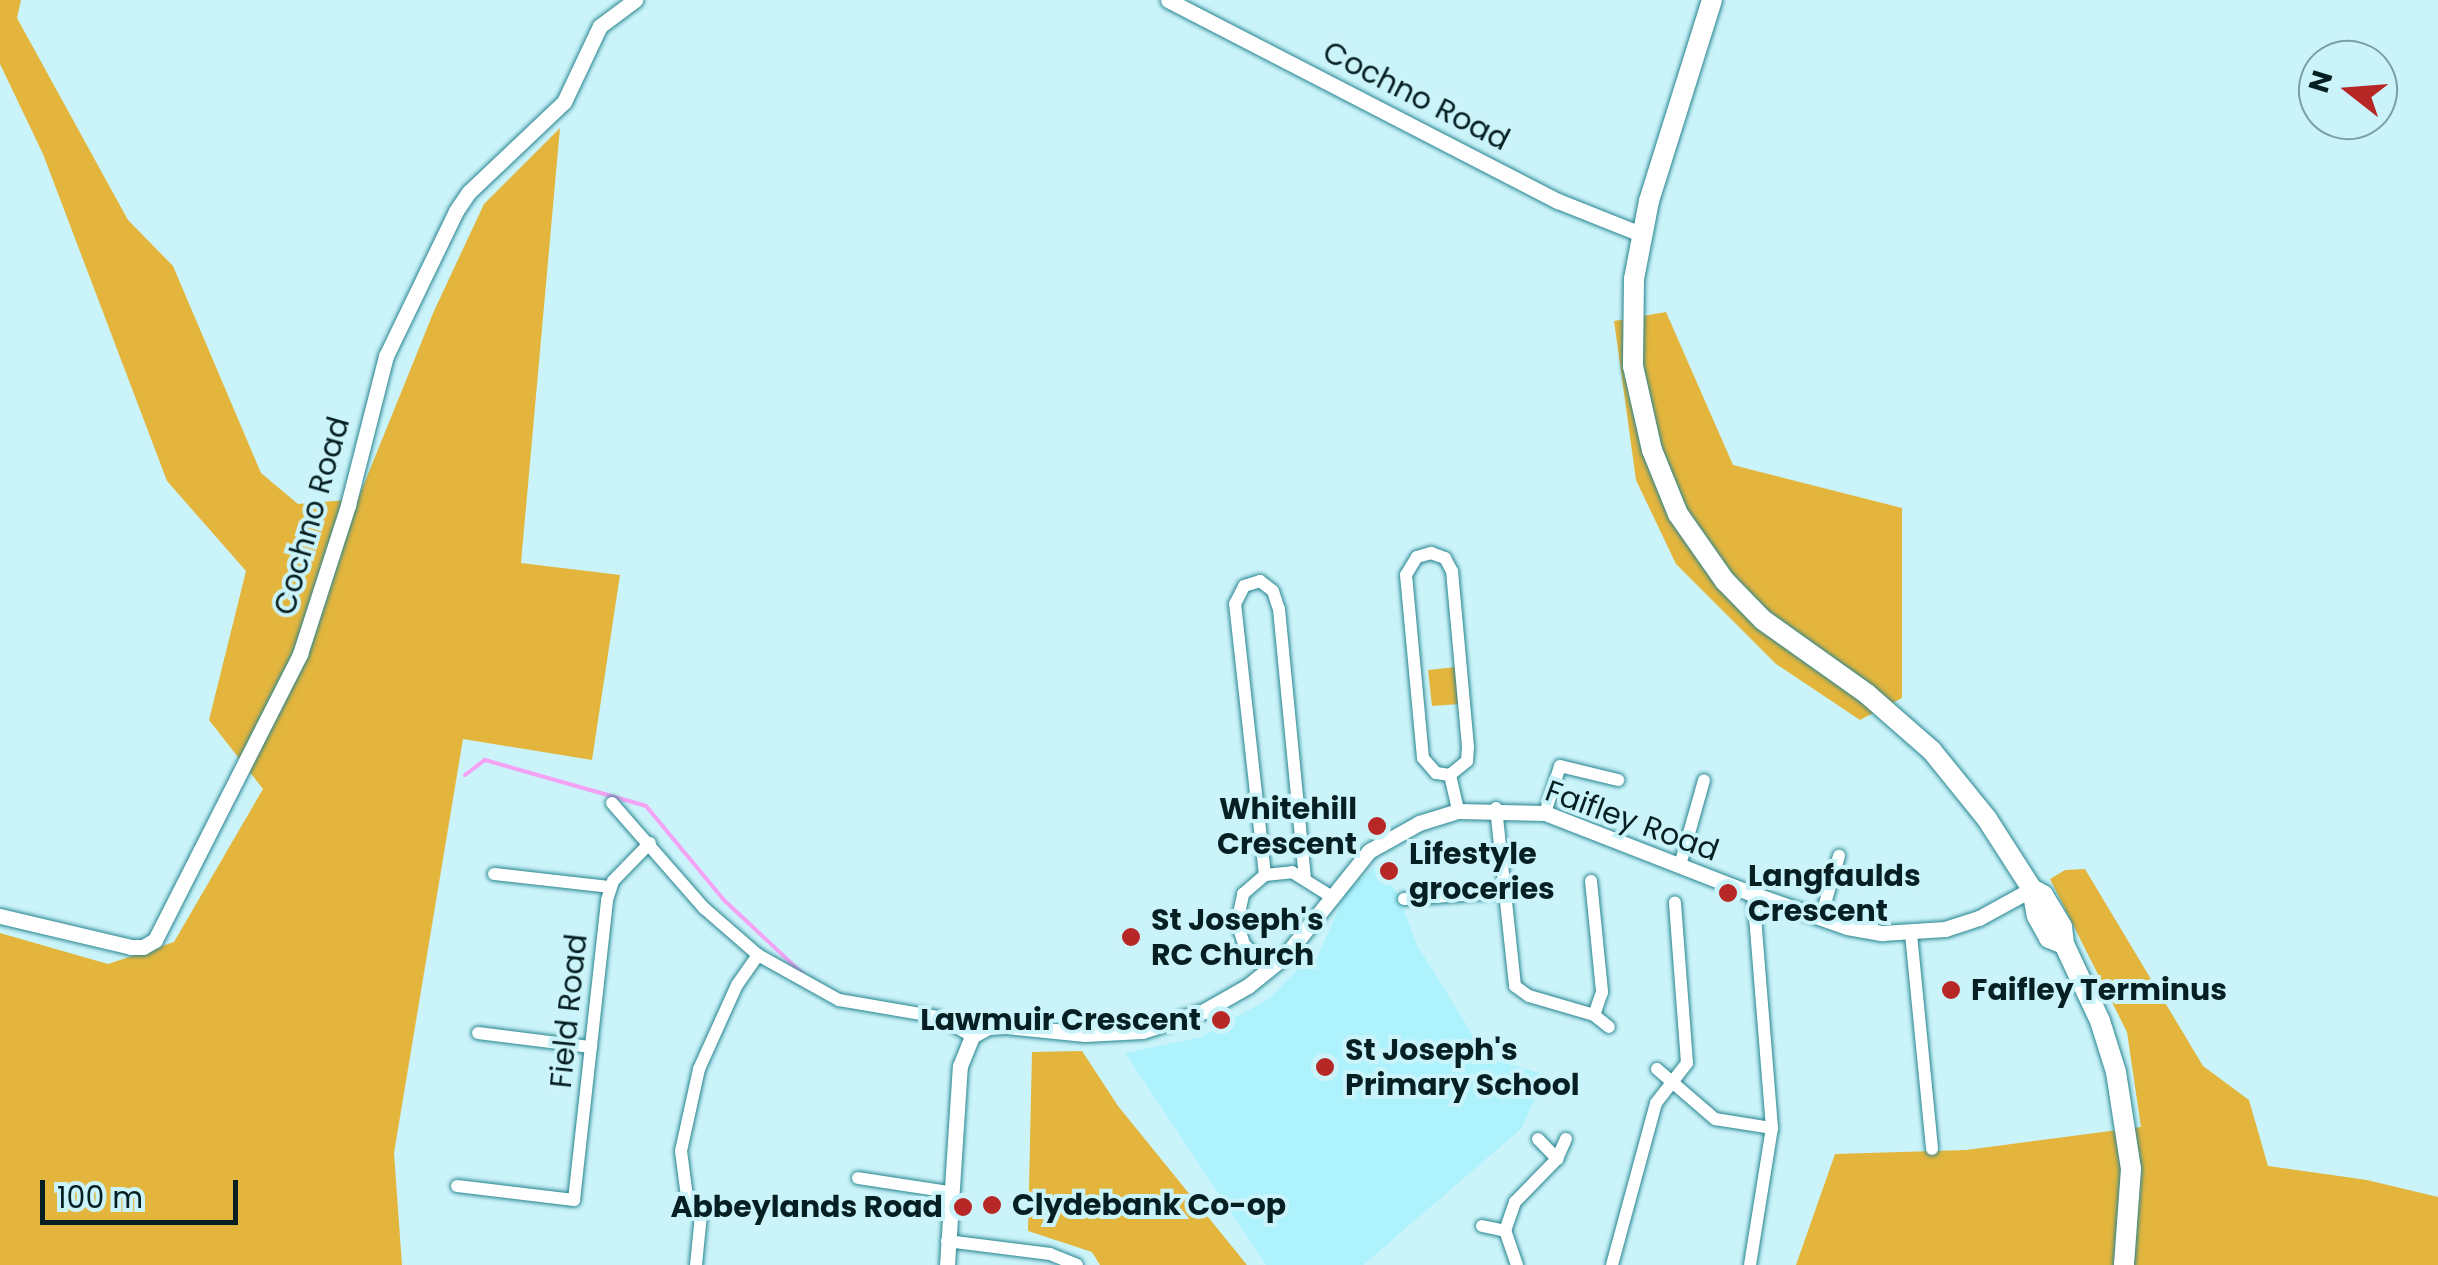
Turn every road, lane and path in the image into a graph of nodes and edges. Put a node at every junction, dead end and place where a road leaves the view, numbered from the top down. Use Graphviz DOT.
graph roads {
  1 [pos="635,0"];
  2 [pos="1168,0"];
  3 [pos="1712,0"];
  4 [pos="1641,234"];
  5 [pos="1450,775"];
  6 [pos="1618,780"];
  7 [pos="1704,780"];
  8 [pos="612,804"];
  9 [pos="1496,808"];
  10 [pos="1458,811"];
  11 [pos="1545,813"];
  12 [pos="650,843"];
  13 [pos="1839,856"];
  14 [pos="1680,866"];
  15 [pos="494,874"];
  16 [pos="1265,876"];
  17 [pos="1305,878"];
  18 [pos="1591,881"];
  19 [pos="609,887"];
  20 [pos="2032,889"];
  21 [pos="1504,892"];
  22 [pos="1753,894"];
  23 [pos="1332,897"];
  24 [pos="1404,898"];
  25 [pos="1675,902"];
  26 [pos="2005,906"];
  27 [pos="0,916"];
  28 [pos="2037,916"];
  29 [pos="1821,917"];
  30 [pos="1912,934"];
  31 [pos="2064,944"];
  32 [pos="758,955"];
  33 [pos="1270,970"];
  34 [pos="1594,1015"];
  35 [pos="1609,1027"];
  36 [pos="478,1032"];
  37 [pos="972,1036"];
  38 [pos="590,1046"];
  39 [pos="1657,1069"];
  40 [pos="1672,1083"];
  41 [pos="1772,1128"];
  42 [pos="1566,1138"];
  43 [pos="1538,1139"];
  44 [pos="1932,1149"];
  45 [pos="1557,1158"];
  46 [pos="858,1178"];
  47 [pos="457,1186"];
  48 [pos="948,1192"];
  49 [pos="687,1197"];
  50 [pos="701,1215"];
  51 [pos="1482,1226"];
  52 [pos="1505,1230"];
  53 [pos="947,1241"];
  54 [pos="696,1265"];
  55 [pos="948,1265"];
  56 [pos="1077,1265"];
  57 [pos="1517,1265"];
  58 [pos="1612,1265"];
  59 [pos="1750,1265"];
  60 [pos="2124,1265"];
  1 -- 27 [label="street, Cochno Road"];
  2 -- 4 [label="street, Cochno Road"];
  3 -- 4 [label="main road"];
  4 -- 20 [label="main road"];
  5 -- 5 [label="street"];
  5 -- 10 [label="street"];
  6 -- 11 [label="street"];
  7 -- 14 [label="street"];
  8 -- 12 [label="street"];
  9 -- 10 [label="street, Faifley Road"];
  9 -- 11 [label="street, Faifley Road"];
  9 -- 21 [label="street"];
  10 -- 23 [label="street, Faifley Road"];
  11 -- 14 [label="street, Faifley Road"];
  12 -- 19 [label="street"];
  12 -- 32 [label="street"];
  13 -- 29 [label="street"];
  14 -- 22 [label="street, Faifley Road"];
  15 -- 19 [label="street"];
  16 -- 17 [label="street"];
  16 -- 17 [label="street"];
  16 -- 33 [label="street"];
  17 -- 23 [label="street"];
  18 -- 34 [label="street"];
  19 -- 38 [label="street, Field Road"];
  20 -- 26 [label="street, Faifley Road"];
  20 -- 28 [label="main road"];
  20 -- 31 [label="main road"];
  21 -- 24 [label="street"];
  21 -- 34 [label="street"];
  22 -- 29 [label="street, Faifley Road"];
  22 -- 41 [label="street"];
  23 -- 33 [label="street, Faifley Road"];
  25 -- 40 [label="street"];
  26 -- 28 [label="street"];
  26 -- 30 [label="street, Faifley Road"];
  28 -- 31 [label="main road"];
  29 -- 30 [label="street, Faifley Road"];
  30 -- 44 [label="street"];
  31 -- 60 [label="main road"];
  32 -- 37 [label="street"];
  32 -- 49 [label="street"];
  33 -- 37 [label="street, Faifley Road"];
  34 -- 35 [label="street"];
  36 -- 38 [label="street"];
  37 -- 48 [label="street"];
  38 -- 47 [label="street, Field Road"];
  39 -- 40 [label="street"];
  40 -- 41 [label="street"];
  40 -- 58 [label="street"];
  41 -- 59 [label="street"];
  42 -- 45 [label="street"];
  43 -- 45 [label="street"];
  45 -- 52 [label="street"];
  46 -- 48 [label="street"];
  48 -- 53 [label="street"];
  50 -- 54 [label="street"];
  51 -- 52 [label="street"];
  52 -- 57 [label="street"];
  53 -- 55 [label="street"];
  53 -- 56 [label="street"];
}
